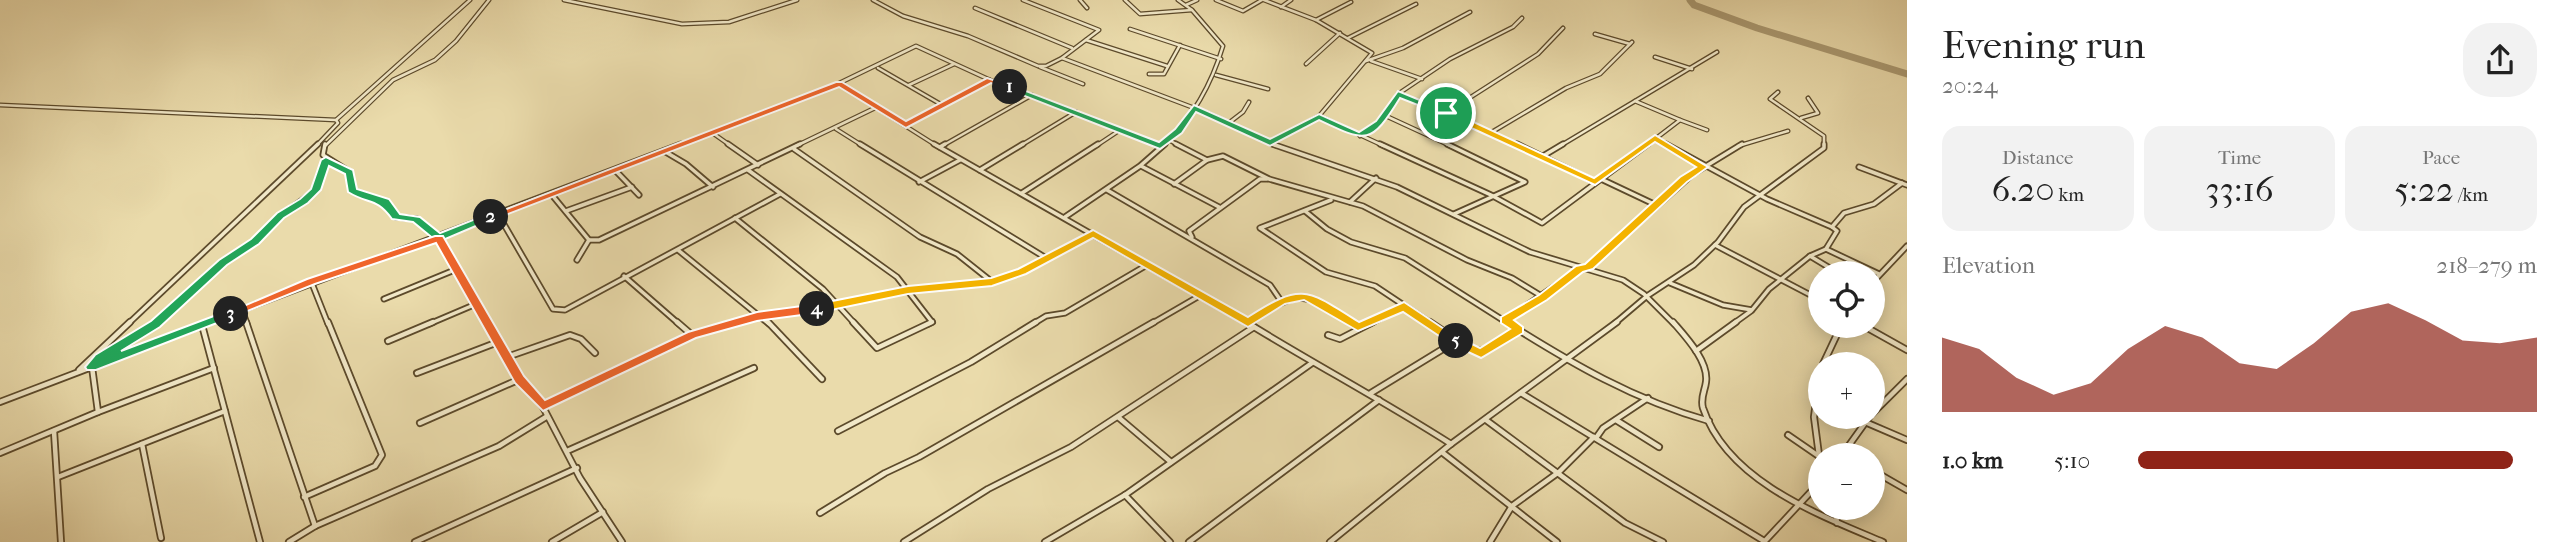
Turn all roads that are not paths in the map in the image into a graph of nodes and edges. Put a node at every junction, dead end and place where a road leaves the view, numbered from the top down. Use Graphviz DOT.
graph roads {
  1 [pos="470,0"];
  2 [pos="489,0"];
  3 [pos="564,0"];
  4 [pos="797,0"];
  5 [pos="873,0"];
  6 [pos="1023,0"];
  7 [pos="1080,0"];
  8 [pos="1125,0"];
  9 [pos="1178,0"];
  10 [pos="1197,0"];
  11 [pos="1216,0"];
  12 [pos="1263,0"];
  13 [pos="1291,0"];
  14 [pos="1351,2"];
  15 [pos="1416,4"];
  16 [pos="1186,5"];
  17 [pos="1281,7"];
  18 [pos="975,8"];
  19 [pos="1087,8"];
  20 [pos="1192,10"];
  21 [pos="1470,12"];
  22 [pos="1521,18"];
  23 [pos="1316,20"];
  24 [pos="1563,28"];
  25 [pos="1130,29"];
  26 [pos="1340,33"];
  27 [pos="1595,34"];
  28 [pos="1348,38"];
  29 [pos="1086,40"];
  30 [pos="1180,45"];
  31 [pos="1072,47"];
  32 [pos="1717,52"];
  33 [pos="1655,57"];
  34 [pos="1062,58"];
  35 [pos="1222,58"];
  36 [pos="1368,61"];
  37 [pos="954,64"];
  38 [pos="1306,64"];
  39 [pos="1038,66"];
  40 [pos="1167,66"];
  41 [pos="878,68"];
  42 [pos="1692,69"];
  43 [pos="1149,74"];
  44 [pos="1215,74"];
  45 [pos="1422,79"];
  46 [pos="990,80"];
  47 [pos="839,84"];
  48 [pos="1083,84"];
  49 [pos="909,85"];
  50 [pos="1268,89"];
  51 [pos="1778,92"];
  52 [pos="1398,94"];
  53 [pos="1032,95"];
  54 [pos="1808,97"];
  55 [pos="1635,101"];
  56 [pos="1249,102"];
  57 [pos="0,105"];
  58 [pos="942,105"];
  59 [pos="877,107"];
  60 [pos="1195,107"];
  61 [pos="1076,112"];
  62 [pos="1446,113"];
  63 [pos="1319,116"];
  64 [pos="1386,116"];
  65 [pos="1801,118"];
  66 [pos="336,120"];
  67 [pos="1681,120"];
  68 [pos="1230,122"];
  69 [pos="906,125"];
  70 [pos="835,128"];
  71 [pos="1121,130"];
  72 [pos="1707,130"];
  73 [pos="1788,131"];
  74 [pos="714,132"];
  75 [pos="1492,132"];
  76 [pos="1360,136"];
  77 [pos="1655,138"];
  78 [pos="1168,139"];
  79 [pos="1270,143"];
  80 [pos="1160,146"];
  81 [pos="940,147"];
  82 [pos="793,148"];
  83 [pos="663,150"];
  84 [pos="1543,156"];
  85 [pos="326,160"];
  86 [pos="960,160"];
  87 [pos="1207,160"];
  88 [pos="758,165"];
  89 [pos="1140,166"];
  90 [pos="1703,167"];
  91 [pos="1859,167"];
  92 [pos="615,170"];
  93 [pos="748,170"];
  94 [pos="980,170"];
  95 [pos="1260,177"];
  96 [pos="1376,178"];
  97 [pos="1601,179"];
  98 [pos="919,182"];
  99 [pos="1595,182"];
  100 [pos="1174,184"];
  101 [pos="1905,184"];
  102 [pos="632,187"];
  103 [pos="713,187"];
  104 [pos="1107,190"];
  105 [pos="1021,193"];
  106 [pos="780,194"];
  107 [pos="552,195"];
  108 [pos="639,195"];
  109 [pos="1491,195"];
  110 [pos="1760,195"];
  111 [pos="1333,200"];
  112 [pos="1350,202"];
  113 [pos="1656,205"];
  114 [pos="1219,207"];
  115 [pos="566,211"];
  116 [pos="1305,211"];
  117 [pos="498,214"];
  118 [pos="1454,214"];
  119 [pos="1065,217"];
  120 [pos="736,218"];
  121 [pos="1832,227"];
  122 [pos="1189,231"];
  123 [pos="1093,233"];
  124 [pos="1181,233"];
  125 [pos="439,238"];
  126 [pos="1192,239"];
  127 [pos="589,240"];
  128 [pos="1715,245"];
  129 [pos="1907,246"];
  130 [pos="1826,249"];
  131 [pos="678,250"];
  132 [pos="1810,256"];
  133 [pos="1046,258"];
  134 [pos="577,260"];
  135 [pos="1818,261"];
  136 [pos="1851,261"];
  137 [pos="1147,265"];
  138 [pos="1589,267"];
  139 [pos="1885,268"];
  140 [pos="457,269"];
  141 [pos="624,276"];
  142 [pos="1781,279"];
  143 [pos="311,281"];
  144 [pos="992,282"];
  145 [pos="1670,283"];
  146 [pos="908,290"];
  147 [pos="1808,294"];
  148 [pos="1202,295"];
  149 [pos="1647,296"];
  150 [pos="1543,297"];
  151 [pos="384,299"];
  152 [pos="1281,301"];
  153 [pos="476,304"];
  154 [pos="839,304"];
  155 [pos="1404,306"];
  156 [pos="1733,307"];
  157 [pos="243,309"];
  158 [pos="1752,310"];
  159 [pos="763,317"];
  160 [pos="1505,320"];
  161 [pos="1740,320"];
  162 [pos="1248,323"];
  163 [pos="202,325"];
  164 [pos="1254,327"];
  165 [pos="1358,327"];
  166 [pos="1518,330"];
  167 [pos="692,335"];
  168 [pos="1328,335"];
  169 [pos="1885,338"];
  170 [pos="388,341"];
  171 [pos="1456,341"];
  172 [pos="498,342"];
  173 [pos="1907,350"];
  174 [pos="1696,351"];
  175 [pos="595,354"];
  176 [pos="507,357"];
  177 [pos="1566,359"];
  178 [pos="1312,363"];
  179 [pos="92,367"];
  180 [pos="214,368"];
  181 [pos="754,368"];
  182 [pos="76,373"];
  183 [pos="417,373"];
  184 [pos="520,379"];
  185 [pos="822,379"];
  186 [pos="1907,379"];
  187 [pos="1371,393"];
  188 [pos="1520,393"];
  189 [pos="1648,398"];
  190 [pos="1379,400"];
  191 [pos="0,401"];
  192 [pos="1885,401"];
  193 [pos="543,407"];
  194 [pos="225,411"];
  195 [pos="98,412"];
  196 [pos="546,416"];
  197 [pos="1118,417"];
  198 [pos="1485,420"];
  199 [pos="1616,420"];
  200 [pos="1710,421"];
  201 [pos="420,423"];
  202 [pos="1603,428"];
  203 [pos="1881,429"];
  204 [pos="54,431"];
  205 [pos="838,431"];
  206 [pos="1584,431"];
  207 [pos="1788,435"];
  208 [pos="1595,438"];
  209 [pos="1907,440"];
  210 [pos="142,444"];
  211 [pos="1451,444"];
  212 [pos="1659,447"];
  213 [pos="567,451"];
  214 [pos="1808,451"];
  215 [pos="0,453"];
  216 [pos="1443,453"];
  217 [pos="1171,462"];
  218 [pos="577,468"];
  219 [pos="1559,472"];
  220 [pos="58,477"];
  221 [pos="1885,477"];
  222 [pos="1907,490"];
  223 [pos="1125,495"];
  224 [pos="1808,495"];
  225 [pos="304,497"];
  226 [pos="1800,504"];
  227 [pos="1511,506"];
  228 [pos="603,512"];
  229 [pos="820,513"];
  230 [pos="1837,520"];
  231 [pos="1837,523"];
  232 [pos="315,526"];
  233 [pos="161,538"];
  234 [pos="61,542"];
  235 [pos="260,542"];
  236 [pos="289,542"];
  237 [pos="415,542"];
  238 [pos="552,542"];
  239 [pos="622,542"];
  240 [pos="904,542"];
  241 [pos="1045,542"];
  242 [pos="1170,542"];
  243 [pos="1189,542"];
  244 [pos="1330,542"];
  245 [pos="1490,542"];
  246 [pos="1557,542"];
  247 [pos="1663,542"];
  248 [pos="1764,542"];
  249 [pos="1883,542"];
  1 -- 66 [label="street"];
  2 -- 85 [label="street"];
  3 -- 4 [label="street"];
  5 -- 39 [label="street"];
  6 -- 29 [label="street"];
  7 -- 19 [label="street"];
  8 -- 20 [label="street"];
  9 -- 16 [label="street"];
  10 -- 16 [label="street"];
  11 -- 12 [label="street"];
  12 -- 17 [label="street"];
  13 -- 17 [label="street"];
  14 -- 23 [label="street"];
  15 -- 28 [label="street"];
  16 -- 20 [label="street"];
  17 -- 23 [label="street"];
  18 -- 31 [label="street"];
  20 -- 35 [label="street"];
  21 -- 36 [label="street"];
  22 -- 45 [label="street"];
  23 -- 26 [label="street"];
  24 -- 62 [label="street"];
  25 -- 30 [label="street"];
  26 -- 28 [label="street"];
  26 -- 38 [label="street"];
  27 -- 75 [label="street"];
  28 -- 36 [label="street"];
  29 -- 31 [label="street"];
  29 -- 40 [label="street"];
  30 -- 35 [label="street"];
  30 -- 40 [label="street"];
  31 -- 34 [label="street"];
  32 -- 42 [label="street"];
  33 -- 42 [label="street"];
  34 -- 39 [label="street"];
  34 -- 60 [label="street"];
  35 -- 44 [label="street"];
  36 -- 45 [label="street"];
  36 -- 63 [label="street"];
  37 -- 41 [label="street"];
  37 -- 46 [label="street"];
  37 -- 49 [label="street"];
  39 -- 48 [label="street"];
  40 -- 43 [label="street"];
  41 -- 47 [label="street"];
  41 -- 49 [label="street"];
  42 -- 55 [label="street"];
  44 -- 50 [label="street"];
  44 -- 60 [label="street"];
  45 -- 52 [label="street"];
  46 -- 53 [label="street"];
  46 -- 58 [label="street"];
  47 -- 59 [label="street"];
  47 -- 74 [label="street"];
  49 -- 58 [label="street"];
  51 -- 65 [label="street"];
  52 -- 62 [label="street"];
  52 -- 64 [label="street"];
  53 -- 61 [label="street"];
  53 -- 81 [label="street"];
  54 -- 65 [label="street"];
  55 -- 67 [label="street"];
  55 -- 84 [label="street"];
  56 -- 68 [label="street"];
  57 -- 66 [label="street"];
  58 -- 69 [label="street"];
  59 -- 69 [label="street"];
  59 -- 70 [label="street"];
  60 -- 68 [label="street"];
  60 -- 78 [label="street"];
  61 -- 71 [label="street"];
  61 -- 94 [label="street"];
  62 -- 75 [label="street"];
  63 -- 76 [label="street"];
  63 -- 79 [label="street"];
  64 -- 76 [label="street"];
  64 -- 109 [label="street"];
  65 -- 110 [label="street"];
  66 -- 182 [label="street"];
  67 -- 72 [label="street"];
  67 -- 77 [label="street"];
  68 -- 79 [label="street"];
  69 -- 81 [label="street"];
  70 -- 82 [label="street"];
  70 -- 98 [label="street"];
  71 -- 80 [label="street"];
  71 -- 105 [label="street"];
  73 -- 90 [label="street"];
  74 -- 83 [label="street"];
  74 -- 88 [label="street"];
  75 -- 84 [label="street"];
  76 -- 109 [label="street"];
  77 -- 90 [label="street"];
  77 -- 97 [label="street"];
  78 -- 80 [label="street"];
  78 -- 87 [label="street"];
  79 -- 96 [label="street"];
  80 -- 89 [label="street"];
  81 -- 86 [label="street"];
  82 -- 88 [label="street"];
  82 -- 144 [label="street"];
  83 -- 92 [label="street"];
  83 -- 103 [label="street"];
  84 -- 99 [label="street"];
  85 -- 125 [label="street"];
  85 -- 179 [label="street"];
  86 -- 94 [label="street"];
  86 -- 98 [label="street"];
  87 -- 95 [label="street"];
  87 -- 100 [label="street"];
  88 -- 93 [label="street"];
  89 -- 100 [label="street"];
  89 -- 104 [label="street"];
  90 -- 110 [label="street"];
  90 -- 113 [label="street"];
  91 -- 101 [label="street"];
  92 -- 102 [label="street"];
  92 -- 107 [label="street"];
  93 -- 103 [label="street"];
  93 -- 106 [label="street"];
  94 -- 105 [label="street"];
  95 -- 111 [label="street"];
  95 -- 114 [label="street"];
  96 -- 112 [label="street"];
  96 -- 118 [label="street"];
  97 -- 99 [label="street"];
  97 -- 113 [label="street"];
  98 -- 133 [label="street"];
  99 -- 109 [label="street"];
  100 -- 114 [label="street"];
  101 -- 121 [label="street"];
  102 -- 108 [label="street"];
  102 -- 115 [label="street"];
  103 -- 127 [label="street"];
  104 -- 119 [label="street"];
  104 -- 124 [label="street"];
  105 -- 119 [label="street"];
  106 -- 120 [label="street"];
  106 -- 146 [label="street"];
  107 -- 115 [label="street"];
  107 -- 117 [label="street"];
  109 -- 118 [label="street"];
  110 -- 121 [label="street"];
  110 -- 128 [label="street"];
  111 -- 112 [label="street"];
  111 -- 116 [label="street"];
  112 -- 150 [label="street"];
  113 -- 138 [label="street"];
  114 -- 122 [label="street"];
  115 -- 127 [label="street"];
  116 -- 155 [label="street"];
  116 -- 160 [label="street"];
  117 -- 125 [label="street"];
  117 -- 141 [label="street"];
  118 -- 138 [label="street"];
  119 -- 123 [label="street"];
  120 -- 131 [label="street"];
  120 -- 154 [label="street"];
  121 -- 130 [label="street"];
  122 -- 124 [label="street"];
  122 -- 126 [label="street"];
  123 -- 133 [label="street"];
  123 -- 137 [label="street"];
  124 -- 126 [label="street"];
  125 -- 140 [label="street"];
  125 -- 143 [label="street"];
  126 -- 152 [label="street"];
  127 -- 134 [label="street"];
  128 -- 142 [label="street"];
  128 -- 145 [label="street"];
  129 -- 139 [label="street"];
  130 -- 132 [label="street"];
  130 -- 136 [label="street"];
  131 -- 141 [label="street"];
  131 -- 159 [label="street"];
  132 -- 135 [label="street"];
  132 -- 142 [label="street"];
  133 -- 144 [label="street"];
  137 -- 148 [label="street"];
  137 -- 205 [label="street"];
  138 -- 149 [label="street"];
  138 -- 150 [label="street"];
  140 -- 151 [label="street"];
  140 -- 153 [label="street"];
  141 -- 167 [label="street"];
  142 -- 147 [label="street"];
  142 -- 158 [label="street"];
  143 -- 157 [label="street"];
  143 -- 225 [label="street"];
  144 -- 146 [label="street"];
  145 -- 149 [label="street"];
  145 -- 156 [label="street"];
  146 -- 154 [label="street"];
  146 -- 154 [label="street"];
  148 -- 162 [label="street"];
  148 -- 229 [label="street"];
  149 -- 174 [label="street"];
  149 -- 177 [label="street"];
  150 -- 160 [label="street"];
  152 -- 162 [label="street"];
  152 -- 165 [label="street"];
  153 -- 170 [label="street"];
  153 -- 172 [label="street"];
  154 -- 159 [label="street"];
  155 -- 165 [label="street"];
  155 -- 171 [label="street"];
  156 -- 158 [label="street"];
  156 -- 161 [label="street"];
  157 -- 163 [label="street"];
  157 -- 225 [label="street"];
  158 -- 161 [label="street"];
  159 -- 167 [label="street"];
  159 -- 185 [label="street"];
  160 -- 166 [label="street"];
  161 -- 174 [label="street"];
  162 -- 164 [label="street"];
  163 -- 179 [label="street"];
  163 -- 180 [label="street"];
  164 -- 178 [label="street"];
  164 -- 197 [label="street"];
  165 -- 168 [label="street"];
  166 -- 171 [label="street"];
  166 -- 177 [label="street"];
  167 -- 193 [label="street"];
  169 -- 173 [label="street"];
  171 -- 187 [label="street"];
  172 -- 176 [label="street"];
  172 -- 183 [label="street"];
  174 -- 200 [label="street"];
  175 -- 176 [label="street"];
  176 -- 184 [label="street"];
  177 -- 188 [label="street"];
  177 -- 189 [label="street"];
  178 -- 187 [label="street"];
  178 -- 217 [label="street"];
  179 -- 182 [label="street"];
  179 -- 195 [label="street"];
  180 -- 194 [label="street"];
  180 -- 195 [label="street"];
  181 -- 213 [label="street"];
  182 -- 191 [label="street"];
  184 -- 193 [label="street"];
  184 -- 201 [label="street"];
  186 -- 192 [label="street"];
  187 -- 190 [label="street"];
  188 -- 198 [label="street"];
  188 -- 206 [label="street"];
  189 -- 199 [label="street"];
  189 -- 200 [label="street"];
  190 -- 211 [label="street"];
  190 -- 243 [label="street"];
  193 -- 196 [label="street"];
  194 -- 210 [label="street"];
  194 -- 235 [label="street"];
  195 -- 204 [label="street"];
  196 -- 213 [label="street"];
  196 -- 232 [label="street"];
  197 -- 217 [label="street"];
  197 -- 240 [label="street"];
  198 -- 211 [label="street"];
  198 -- 219 [label="street"];
  199 -- 202 [label="street"];
  199 -- 212 [label="street"];
  200 -- 226 [label="street"];
  202 -- 206 [label="street"];
  202 -- 208 [label="street"];
  203 -- 209 [label="street"];
  204 -- 215 [label="street"];
  204 -- 220 [label="street"];
  206 -- 208 [label="street"];
  207 -- 214 [label="street"];
  208 -- 219 [label="street"];
  208 -- 248 [label="street"];
  210 -- 220 [label="street"];
  210 -- 233 [label="street"];
  211 -- 216 [label="street"];
  213 -- 218 [label="street"];
  216 -- 227 [label="street"];
  216 -- 244 [label="street"];
  217 -- 223 [label="street"];
  218 -- 228 [label="street"];
  218 -- 237 [label="street"];
  219 -- 227 [label="street"];
  219 -- 247 [label="street"];
  220 -- 234 [label="street"];
  221 -- 222 [label="street"];
  223 -- 241 [label="street"];
  223 -- 242 [label="street"];
  224 -- 226 [label="street"];
  225 -- 232 [label="street"];
  226 -- 231 [label="street"];
  226 -- 248 [label="street"];
  227 -- 245 [label="street"];
  227 -- 246 [label="street"];
  228 -- 238 [label="street"];
  228 -- 239 [label="street"];
  230 -- 231 [label="street"];
  231 -- 249 [label="street"];
  232 -- 236 [label="street"];
}
